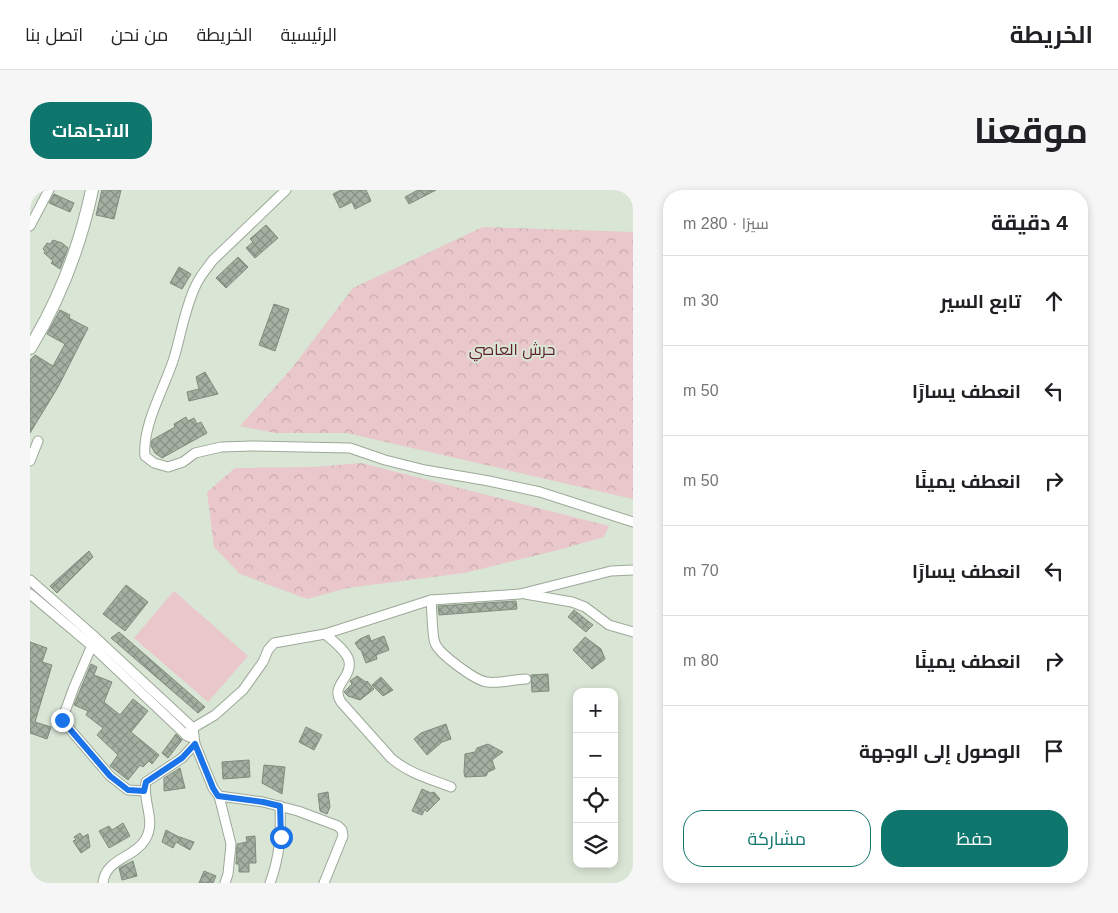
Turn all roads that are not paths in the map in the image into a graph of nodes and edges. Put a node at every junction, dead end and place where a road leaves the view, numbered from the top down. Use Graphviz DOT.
graph roads {
  1 [pos="49,190"];
  2 [pos="92,190"];
  3 [pos="286,190"];
  4 [pos="30,226"];
  5 [pos="30,348"];
  6 [pos="38,441"];
  7 [pos="30,461"];
  8 [pos="633,522"];
  9 [pos="633,570"];
  10 [pos="30,580"];
  11 [pos="30,594"];
  12 [pos="520,594"];
  13 [pos="431,600"];
  14 [pos="633,632"];
  15 [pos="325,634"];
  16 [pos="94,642"];
  17 [pos="526,679"];
  18 [pos="151,688"];
  19 [pos="144,696"];
  20 [pos="193,728"];
  21 [pos="192,739"];
  22 [pos="451,787"];
  23 [pos="144,791"];
  24 [pos="218,796"];
  25 [pos="280,806"];
  26 [pos="104,883"];
  27 [pos="225,883"];
  28 [pos="270,883"];
  29 [pos="324,883"];
  1 -- 4 [label="street"];
  2 -- 5 [label="street"];
  3 -- 8 [label="street"];
  6 -- 7 [label="street"];
  9 -- 12 [label="street"];
  10 -- 16 [label="street"];
  11 -- 16 [label="street"];
  12 -- 13 [label="street"];
  12 -- 14 [label="street"];
  13 -- 15 [label="street"];
  13 -- 17 [label="street"];
  15 -- 20 [label="street"];
  15 -- 22 [label="street"];
  16 -- 18 [label="street"];
  16 -- 19 [label="street"];
  16 -- 23 [label="street"];
  18 -- 19 [label="street"];
  18 -- 20 [label="street"];
  19 -- 21 [label="street"];
  20 -- 21 [label="street"];
  21 -- 23 [label="street"];
  21 -- 24 [label="street"];
  23 -- 26 [label="street"];
  24 -- 25 [label="street"];
  24 -- 27 [label="street"];
  25 -- 28 [label="street"];
  25 -- 29 [label="street"];
}
